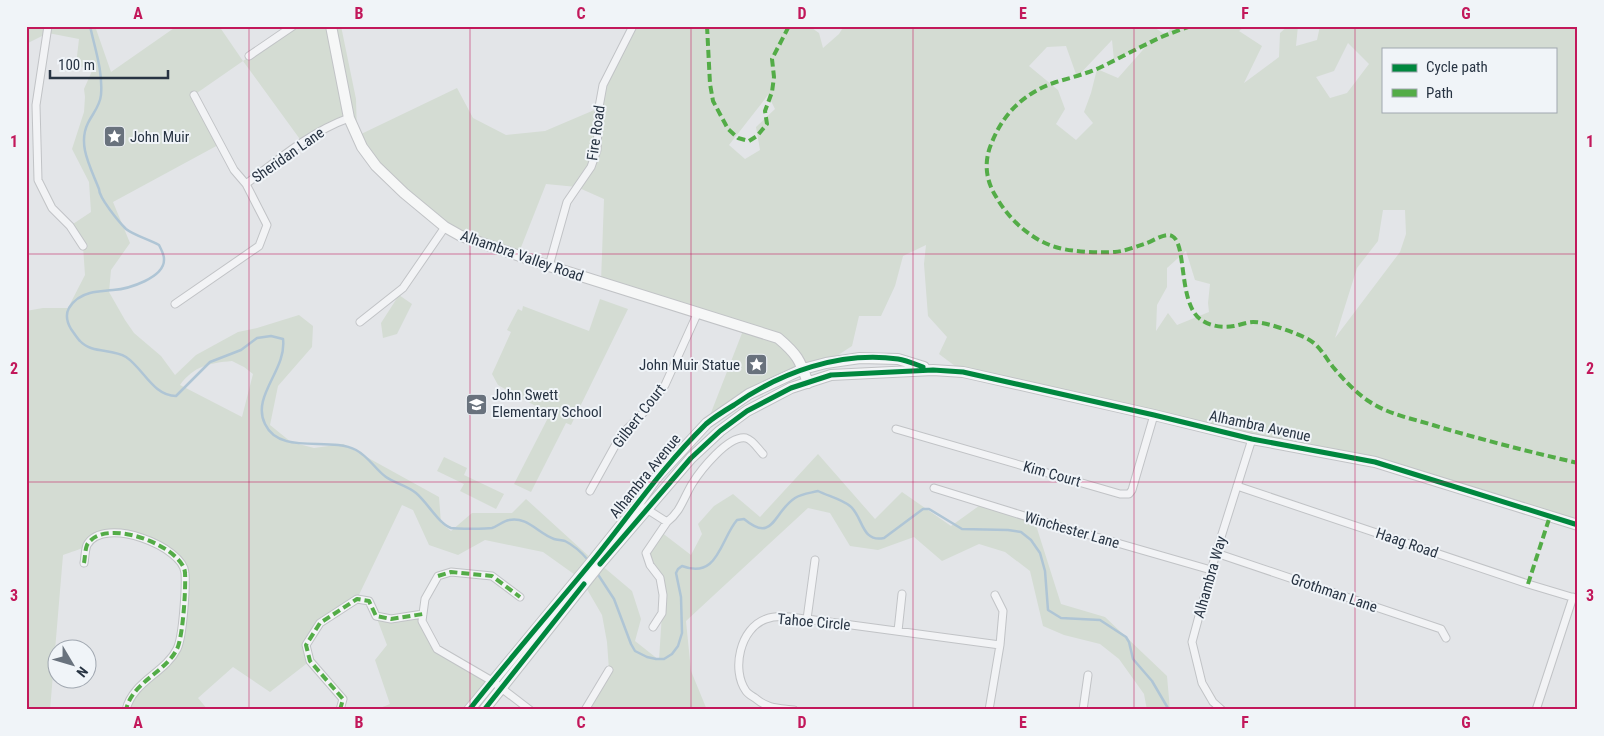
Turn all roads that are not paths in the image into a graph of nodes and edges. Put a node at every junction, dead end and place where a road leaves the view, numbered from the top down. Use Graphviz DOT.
graph roads {
  1 [pos="48,26"];
  2 [pos="293,26"];
  3 [pos="331,26"];
  4 [pos="633,26"];
  5 [pos="249,56"];
  6 [pos="194,95"];
  7 [pos="349,118"];
  8 [pos="246,184"];
  9 [pos="445,227"];
  10 [pos="82,246"];
  11 [pos="549,266"];
  12 [pos="175,304"];
  13 [pos="698,312"];
  14 [pos="360,322"];
  15 [pos="803,369"];
  16 [pos="933,370"];
  17 [pos="808,383"];
  18 [pos="1154,415"];
  19 [pos="896,429"];
  20 [pos="1252,439"];
  21 [pos="763,454"];
  22 [pos="1237,486"];
  23 [pos="934,488"];
  24 [pos="590,491"];
  25 [pos="638,504"];
  26 [pos="648,510"];
  27 [pos="667,522"];
  28 [pos="1578,525"];
  29 [pos="1216,553"];
  30 [pos="815,560"];
  31 [pos="596,562"];
  32 [pos="84,564"];
  33 [pos="1211,570"];
  34 [pos="581,581"];
  35 [pos="902,594"];
  36 [pos="995,595"];
  37 [pos="520,597"];
  38 [pos="1575,598"];
  39 [pos="423,614"];
  40 [pos="808,619"];
  41 [pos="653,627"];
  42 [pos="898,631"];
  43 [pos="1446,638"];
  44 [pos="1000,645"];
  45 [pos="609,670"];
  46 [pos="1088,675"];
  47 [pos="492,681"];
  48 [pos="501,688"];
  49 [pos="766,708"];
  50 [pos="126,710"];
  51 [pos="340,710"];
  52 [pos="469,710"];
  53 [pos="484,710"];
  54 [pos="530,710"];
  55 [pos="585,710"];
  56 [pos="794,710"];
  57 [pos="989,710"];
  58 [pos="1083,710"];
  59 [pos="1222,710"];
  60 [pos="1536,710"];
  1 -- 10 [label="street"];
  2 -- 5 [label="street"];
  3 -- 7 [label="main road, Alhambra Valley Road"];
  4 -- 11 [label="street, Fire Road"];
  6 -- 8 [label="street"];
  7 -- 8 [label="street, Sheridan Lane"];
  7 -- 9 [label="main road, Alhambra Valley Road"];
  8 -- 12 [label="street, Sheridan Lane"];
  9 -- 11 [label="main road, Alhambra Valley Road"];
  9 -- 14 [label="street"];
  11 -- 13 [label="main road, Alhambra Valley Road"];
  13 -- 15 [label="main road, Alhambra Valley Road"];
  13 -- 24 [label="street, Gilbert Court"];
  15 -- 16 [label="main road, Alhambra Avenue"];
  15 -- 17 [label="main road, Alhambra Valley Road"];
  15 -- 25 [label="main road, Alhambra Avenue"];
  16 -- 17 [label="main road, Alhambra Avenue"];
  16 -- 18 [label="main road, Alhambra Avenue"];
  17 -- 26 [label="main road, Alhambra Avenue"];
  18 -- 19 [label="street, Kim Court"];
  18 -- 20 [label="main road, Alhambra Avenue"];
  20 -- 22 [label="street, Alhambra Way"];
  20 -- 28 [label="main road, Alhambra Avenue"];
  21 -- 27 [label="street"];
  22 -- 29 [label="street, Alhambra Way"];
  22 -- 38 [label="street, Haag Road"];
  23 -- 33 [label="street, Winchester Lane"];
  25 -- 26 [label="street"];
  25 -- 31 [label="main road, Alhambra Avenue"];
  26 -- 27 [label="street"];
  26 -- 31 [label="main road, Alhambra Avenue"];
  27 -- 41 [label="street"];
  29 -- 33 [label="street, Alhambra Way"];
  29 -- 43 [label="street, Grothman Lane"];
  30 -- 40 [label="street"];
  31 -- 34 [label="main road, Alhambra Avenue"];
  32 -- 50 [label="street"];
  33 -- 59 [label="street, Alhambra Way"];
  34 -- 47 [label="main road, Alhambra Avenue"];
  34 -- 48 [label="main road, Alhambra Avenue"];
  35 -- 42 [label="street"];
  36 -- 44 [label="street"];
  37 -- 39 [label="street"];
  38 -- 60 [label="street"];
  39 -- 47 [label="street"];
  39 -- 51 [label="street"];
  40 -- 42 [label="street, Tahoe Circle"];
  40 -- 49 [label="street, Tahoe Circle"];
  42 -- 44 [label="street, Tahoe Circle"];
  44 -- 57 [label="street"];
  45 -- 55 [label="street"];
  46 -- 58 [label="street"];
  47 -- 48 [label="street"];
  47 -- 52 [label="main road, Alhambra Avenue"];
  48 -- 53 [label="main road, Alhambra Avenue"];
  48 -- 54 [label="street"];
  49 -- 56 [label="street, Tahoe Circle"];
}
